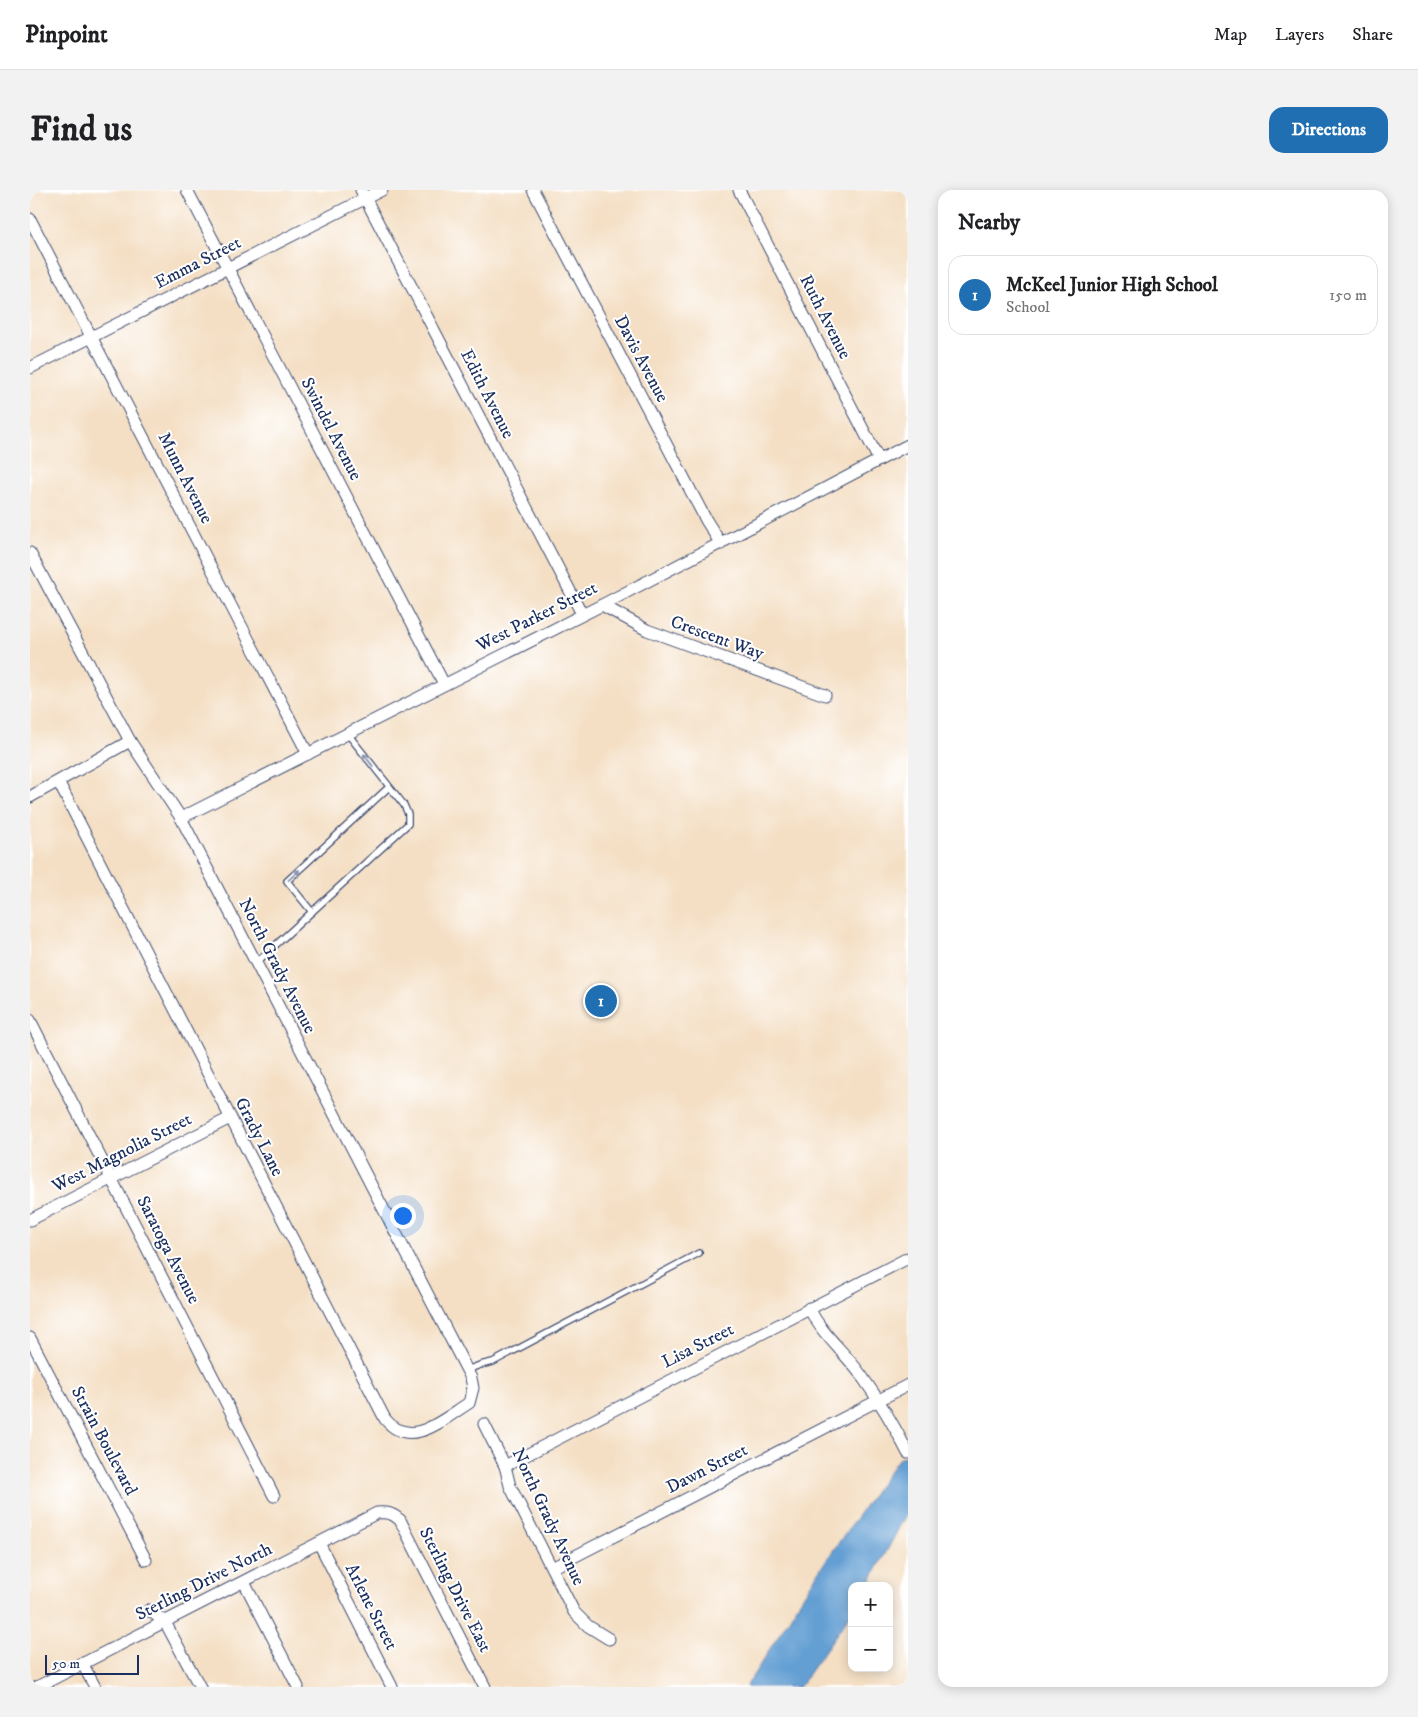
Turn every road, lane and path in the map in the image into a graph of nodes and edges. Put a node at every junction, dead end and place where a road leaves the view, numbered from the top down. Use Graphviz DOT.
graph roads {
  1 [pos="187,190"];
  2 [pos="382,190"];
  3 [pos="533,190"];
  4 [pos="739,190"];
  5 [pos="363,194"];
  6 [pos="30,219"];
  7 [pos="228,267"];
  8 [pos="92,336"];
  9 [pos="30,368"];
  10 [pos="908,445"];
  11 [pos="879,460"];
  12 [pos="721,544"];
  13 [pos="30,553"];
  14 [pos="602,605"];
  15 [pos="582,614"];
  16 [pos="444,684"];
  17 [pos="825,694"];
  18 [pos="347,734"];
  19 [pos="130,742"];
  20 [pos="308,754"];
  21 [pos="59,783"];
  22 [pos="389,786"];
  23 [pos="30,797"];
  24 [pos="181,818"];
  25 [pos="312,912"];
  26 [pos="256,963"];
  27 [pos="30,1020"];
  28 [pos="230,1118"];
  29 [pos="111,1178"];
  30 [pos="30,1220"];
  31 [pos="700,1253"];
  32 [pos="908,1258"];
  33 [pos="809,1308"];
  34 [pos="30,1338"];
  35 [pos="466,1370"];
  36 [pos="908,1385"];
  37 [pos="878,1401"];
  38 [pos="470,1403"];
  39 [pos="484,1424"];
  40 [pos="907,1451"];
  41 [pos="505,1466"];
  42 [pos="274,1496"];
  43 [pos="389,1513"];
  44 [pos="319,1543"];
  45 [pos="146,1560"];
  46 [pos="552,1568"];
  47 [pos="244,1582"];
  48 [pos="149,1610"];
  49 [pos="165,1622"];
  50 [pos="609,1639"];
  51 [pos="82,1663"];
  52 [pos="37,1687"];
  53 [pos="95,1687"];
  54 [pos="200,1687"];
  55 [pos="298,1687"];
  56 [pos="392,1687"];
  57 [pos="485,1687"];
  1 -- 7 [label="street, Swindel Avenue"];
  2 -- 5 [label="street, Emma Street"];
  3 -- 12 [label="street, Davis Avenue"];
  4 -- 11 [label="street, Ruth Avenue"];
  5 -- 7 [label="street, Emma Street"];
  5 -- 15 [label="street, Edith Avenue"];
  6 -- 8 [label="street, Munn Avenue"];
  7 -- 8 [label="street, Emma Street"];
  7 -- 16 [label="street, Swindel Avenue"];
  8 -- 9 [label="street, Emma Street"];
  8 -- 20 [label="street, Munn Avenue"];
  10 -- 11 [label="street, West Parker Street"];
  11 -- 12 [label="street, West Parker Street"];
  12 -- 14 [label="street, West Parker Street"];
  13 -- 19 [label="street, North Grady Avenue"];
  14 -- 15 [label="street, West Parker Street"];
  14 -- 17 [label="street, Crescent Way"];
  15 -- 16 [label="street, West Parker Street"];
  16 -- 18 [label="street, West Parker Street"];
  18 -- 20 [label="street, West Parker Street"];
  22 -- 18 [label="lane, one-way"];
  19 -- 21 [label="street"];
  19 -- 24 [label="street, North Grady Avenue"];
  20 -- 24 [label="street, West Parker Street"];
  21 -- 23 [label="street"];
  21 -- 28 [label="street, Grady Lane"];
  22 -- 25 [label="lane"];
  25 -- 22 [label="lane, one-way"];
  24 -- 26 [label="street, North Grady Avenue"];
  25 -- 26 [label="lane"];
  26 -- 35 [label="street, North Grady Avenue"];
  27 -- 29 [label="street, Saratoga Avenue"];
  28 -- 29 [label="street, West Magnolia Street"];
  28 -- 38 [label="street, Grady Lane"];
  29 -- 30 [label="street, West Magnolia Street"];
  29 -- 42 [label="street, Saratoga Avenue"];
  31 -- 35 [label="lane"];
  32 -- 33 [label="street, Lisa Street"];
  33 -- 37 [label="street"];
  33 -- 41 [label="street, Lisa Street"];
  34 -- 45 [label="street, Strain Boulevard"];
  35 -- 38 [label="street, North Grady Avenue"];
  36 -- 37 [label="street, Dawn Street"];
  37 -- 40 [label="street"];
  37 -- 46 [label="street, Dawn Street"];
  39 -- 41 [label="street, North Grady Avenue"];
  41 -- 46 [label="street, North Grady Avenue"];
  43 -- 44 [label="street, Sterling Drive North"];
  43 -- 57 [label="street, Sterling Drive East"];
  44 -- 47 [label="street, Sterling Drive North"];
  44 -- 56 [label="street, Arlene Street"];
  46 -- 50 [label="street, North Grady Avenue"];
  47 -- 49 [label="street, Sterling Drive North"];
  47 -- 55 [label="street"];
  48 -- 49 [label="street"];
  49 -- 51 [label="street, Sterling Drive North"];
  49 -- 54 [label="street"];
  51 -- 52 [label="street, Sterling Drive North"];
  51 -- 53 [label="street"];
}
